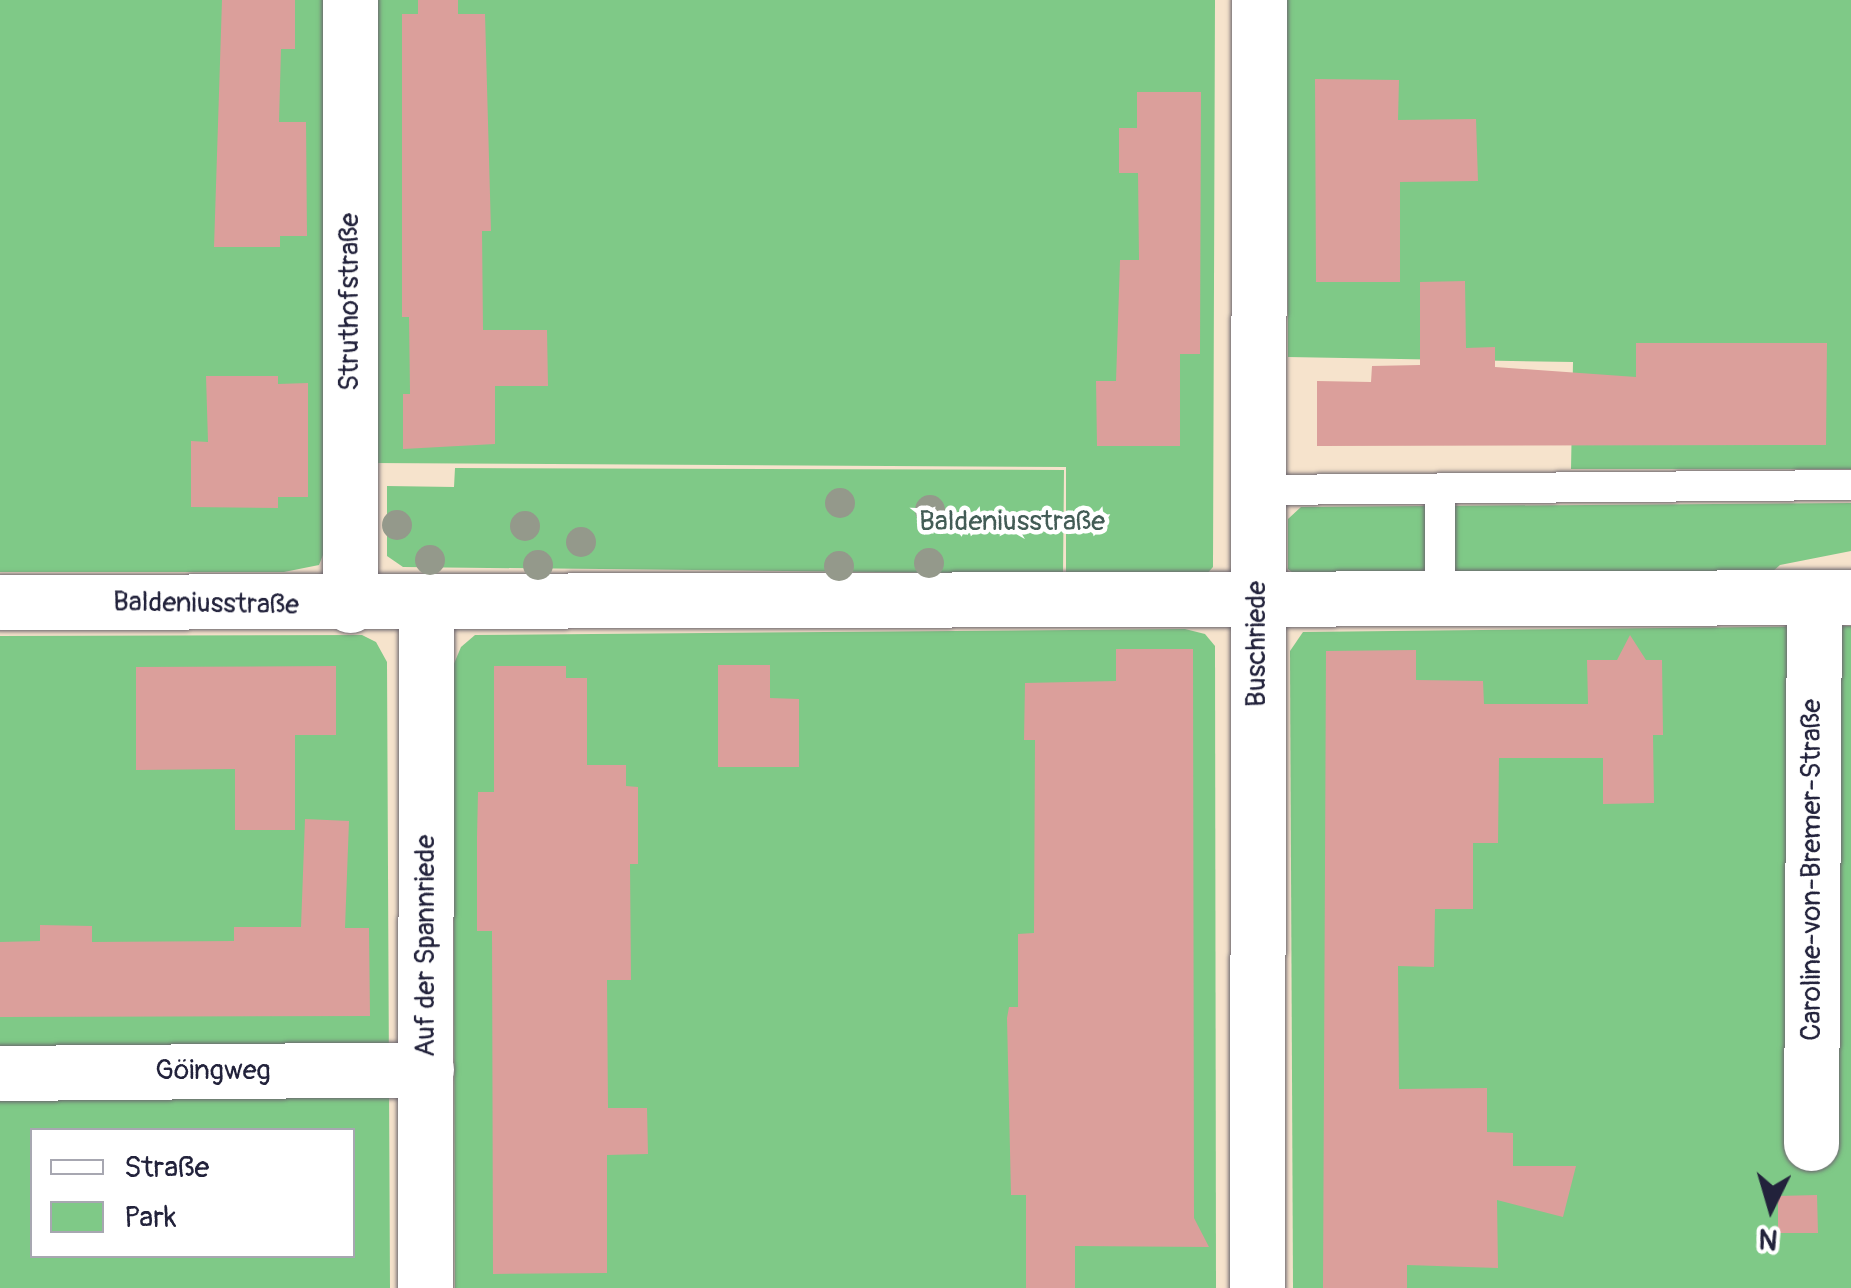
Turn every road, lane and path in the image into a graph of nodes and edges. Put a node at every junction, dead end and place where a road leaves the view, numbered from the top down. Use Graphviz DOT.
graph roads {
  1 [pos="350,0"];
  2 [pos="1259,0"];
  3 [pos="1851,485"];
  4 [pos="1440,488"];
  5 [pos="1258,490"];
  6 [pos="1832,597"];
  7 [pos="1440,598"];
  8 [pos="1257,600"];
  9 [pos="0,602"];
  10 [pos="426,604"];
  11 [pos="350,605"];
  12 [pos="426,1069"];
  13 [pos="0,1073"];
  14 [pos="1811,1143"];
  15 [pos="425,1288"];
  16 [pos="1257,1288"];
  1 -- 11 [label="street, Struthofstraße"];
  2 -- 5 [label="street, Buschriede"];
  3 -- 4 [label="lane"];
  4 -- 5 [label="lane"];
  4 -- 7 [label="lane"];
  5 -- 8 [label="street, Buschriede"];
  6 -- 7 [label="street, Baldeniusstraße"];
  6 -- 14 [label="street, Caroline-von-Bremer-Straße"];
  7 -- 8 [label="street, Baldeniusstraße"];
  8 -- 10 [label="street, Baldeniusstraße"];
  8 -- 16 [label="street, Buschriede"];
  9 -- 11 [label="street, Baldeniusstraße"];
  10 -- 11 [label="street, Baldeniusstraße"];
  10 -- 12 [label="street, Auf der Spannriede"];
  12 -- 13 [label="street, Göingweg"];
  12 -- 15 [label="street, Auf der Spannriede"];
}
